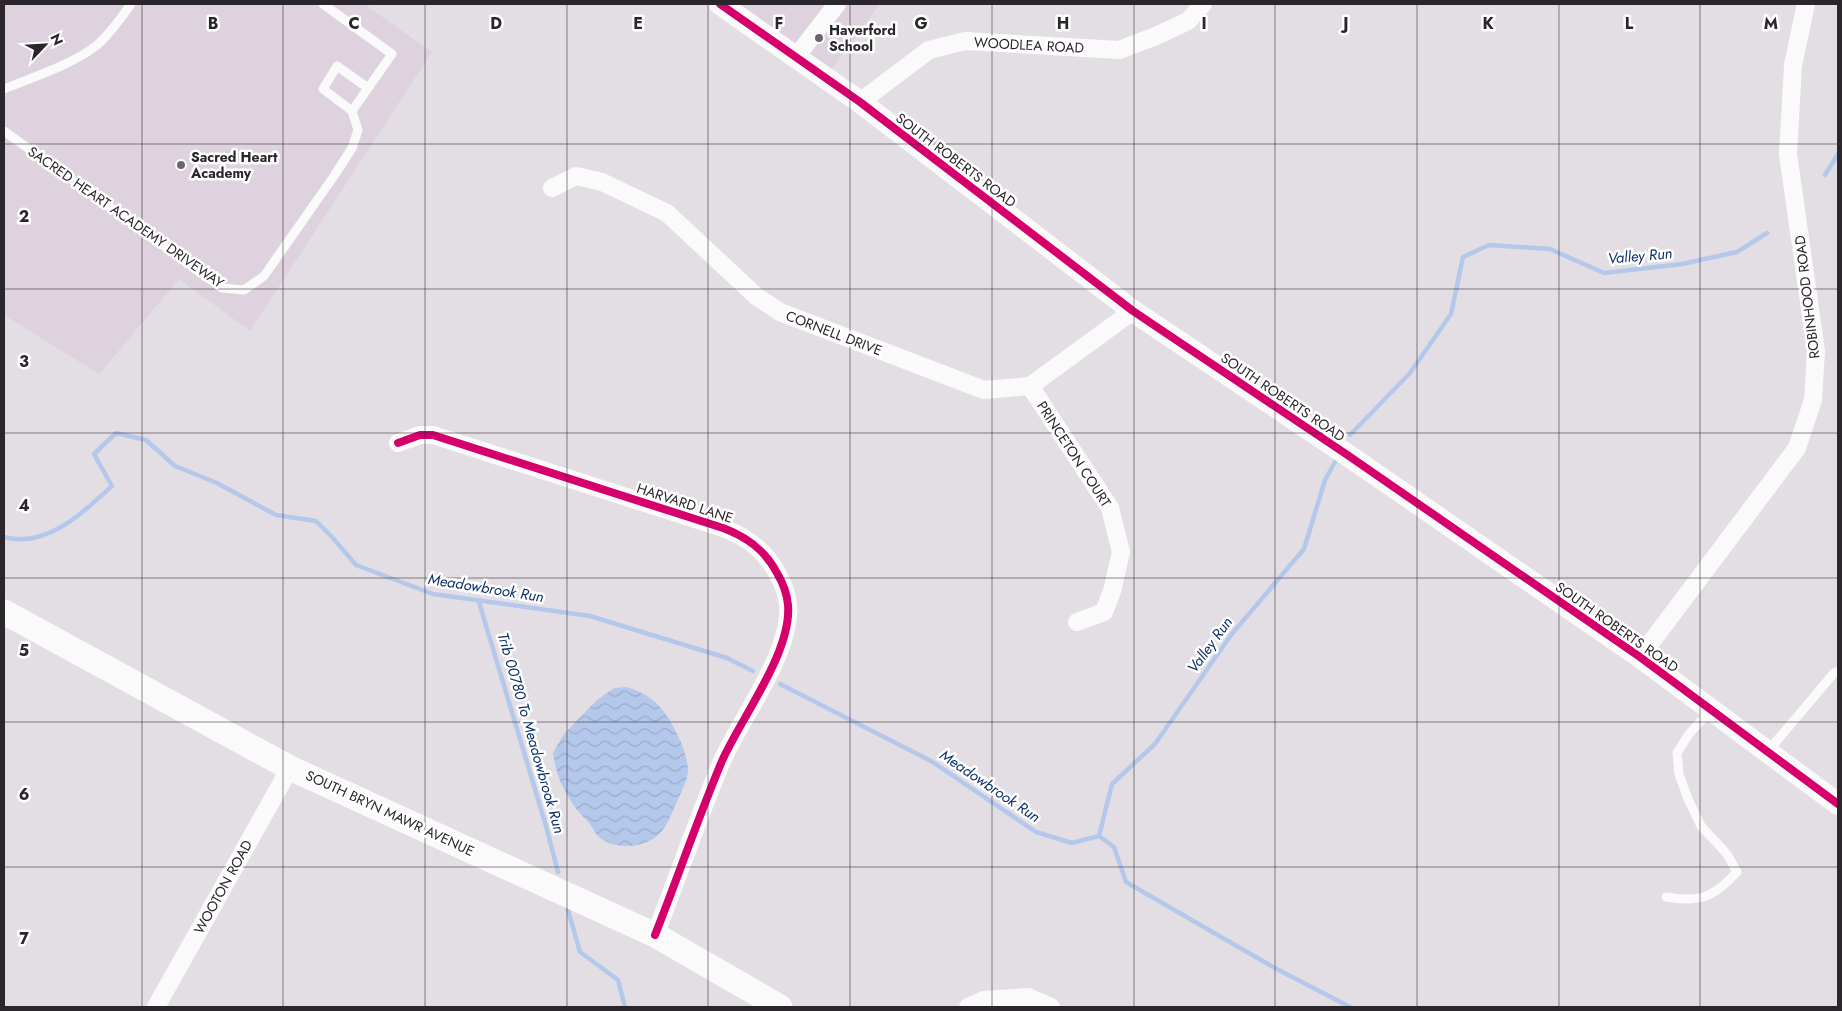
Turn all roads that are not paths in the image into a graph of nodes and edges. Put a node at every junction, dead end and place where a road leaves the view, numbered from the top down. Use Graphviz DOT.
graph roads {
  1 [pos="131,4"];
  2 [pos="323,4"];
  3 [pos="720,4"];
  4 [pos="837,4"];
  5 [pos="1202,4"];
  6 [pos="1806,4"];
  7 [pos="796,57"];
  8 [pos="368,88"];
  9 [pos="4,90"];
  10 [pos="860,102"];
  11 [pos="352,112"];
  12 [pos="4,131"];
  13 [pos="552,188"];
  14 [pos="1133,311"];
  15 [pos="1030,386"];
  16 [pos="398,443"];
  17 [pos="4,612"];
  18 [pos="1077,622"];
  19 [pos="1640,657"];
  20 [pos="1838,670"];
  21 [pos="1711,710"];
  22 [pos="1767,751"];
  23 [pos="290,768"];
  24 [pos="1838,804"];
  25 [pos="1666,897"];
  26 [pos="656,935"];
  27 [pos="156,1007"];
  28 [pos="780,1007"];
  29 [pos="968,1007"];
  30 [pos="1051,1007"];
  1 -- 9 [label="lane"];
  2 -- 8 [label="lane"];
  3 -- 7 [label="street, SOUTH ROBERTS ROAD"];
  4 -- 7 [label="street"];
  5 -- 10 [label="street, WOODLEA ROAD"];
  6 -- 19 [label="street, ROBINHOOD ROAD"];
  7 -- 10 [label="street, SOUTH ROBERTS ROAD"];
  8 -- 11 [label="lane"];
  8 -- 11 [label="lane"];
  10 -- 14 [label="street, SOUTH ROBERTS ROAD"];
  11 -- 12 [label="lane, SACRED HEART ACADEMY DRIVEWAY"];
  13 -- 15 [label="street, CORNELL DRIVE"];
  14 -- 15 [label="street"];
  14 -- 19 [label="street, SOUTH ROBERTS ROAD"];
  15 -- 18 [label="street, PRINCETON COURT"];
  16 -- 26 [label="street, HARVARD LANE"];
  17 -- 23 [label="main road, SOUTH BRYN MAWR AVENUE"];
  19 -- 21 [label="street, SOUTH ROBERTS ROAD"];
  20 -- 22 [label="lane"];
  21 -- 22 [label="street, SOUTH ROBERTS ROAD"];
  21 -- 25 [label="lane"];
  22 -- 24 [label="street, SOUTH ROBERTS ROAD"];
  23 -- 26 [label="main road, SOUTH BRYN MAWR AVENUE"];
  23 -- 27 [label="street, WOOTON ROAD"];
  26 -- 28 [label="main road, SOUTH BRYN MAWR AVENUE"];
  29 -- 30 [label="street"];
}
